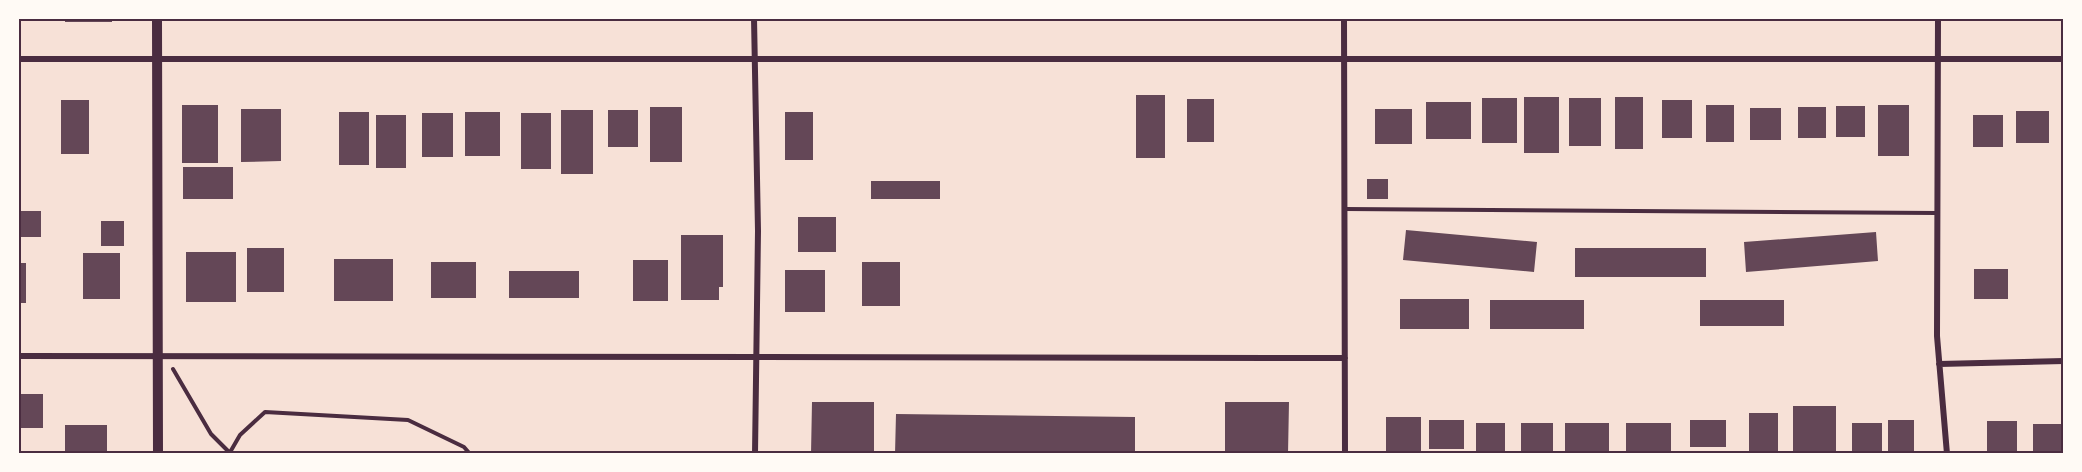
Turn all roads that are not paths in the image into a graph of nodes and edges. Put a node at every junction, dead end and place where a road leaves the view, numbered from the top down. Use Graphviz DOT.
graph roads {
  1 [pos="156,18"];
  2 [pos="754,18"];
  3 [pos="1344,18"];
  4 [pos="1938,18"];
  5 [pos="1344,58"];
  6 [pos="18,59"];
  7 [pos="157,59"];
  8 [pos="754,59"];
  9 [pos="1939,59"];
  10 [pos="2064,59"];
  11 [pos="1344,209"];
  12 [pos="1938,213"];
  13 [pos="18,356"];
  14 [pos="158,356"];
  15 [pos="756,358"];
  16 [pos="1345,358"];
  17 [pos="2064,361"];
  18 [pos="1939,364"];
  19 [pos="158,454"];
  20 [pos="754,454"];
  21 [pos="1345,454"];
  22 [pos="1947,454"];
  1 -- 7 [label="street"];
  2 -- 8 [label="street"];
  3 -- 5 [label="street"];
  4 -- 9 [label="street"];
  5 -- 8 [label="street"];
  5 -- 9 [label="street"];
  5 -- 11 [label="street"];
  6 -- 7 [label="street"];
  7 -- 8 [label="street"];
  7 -- 14 [label="street"];
  8 -- 15 [label="street"];
  9 -- 10 [label="street"];
  9 -- 12 [label="street"];
  11 -- 12 [label="lane"];
  11 -- 16 [label="street"];
  12 -- 18 [label="street"];
  13 -- 14 [label="street"];
  14 -- 15 [label="street"];
  14 -- 19 [label="street"];
  15 -- 16 [label="street"];
  15 -- 20 [label="street"];
  16 -- 21 [label="street"];
  17 -- 18 [label="street"];
  18 -- 22 [label="street"];
}
